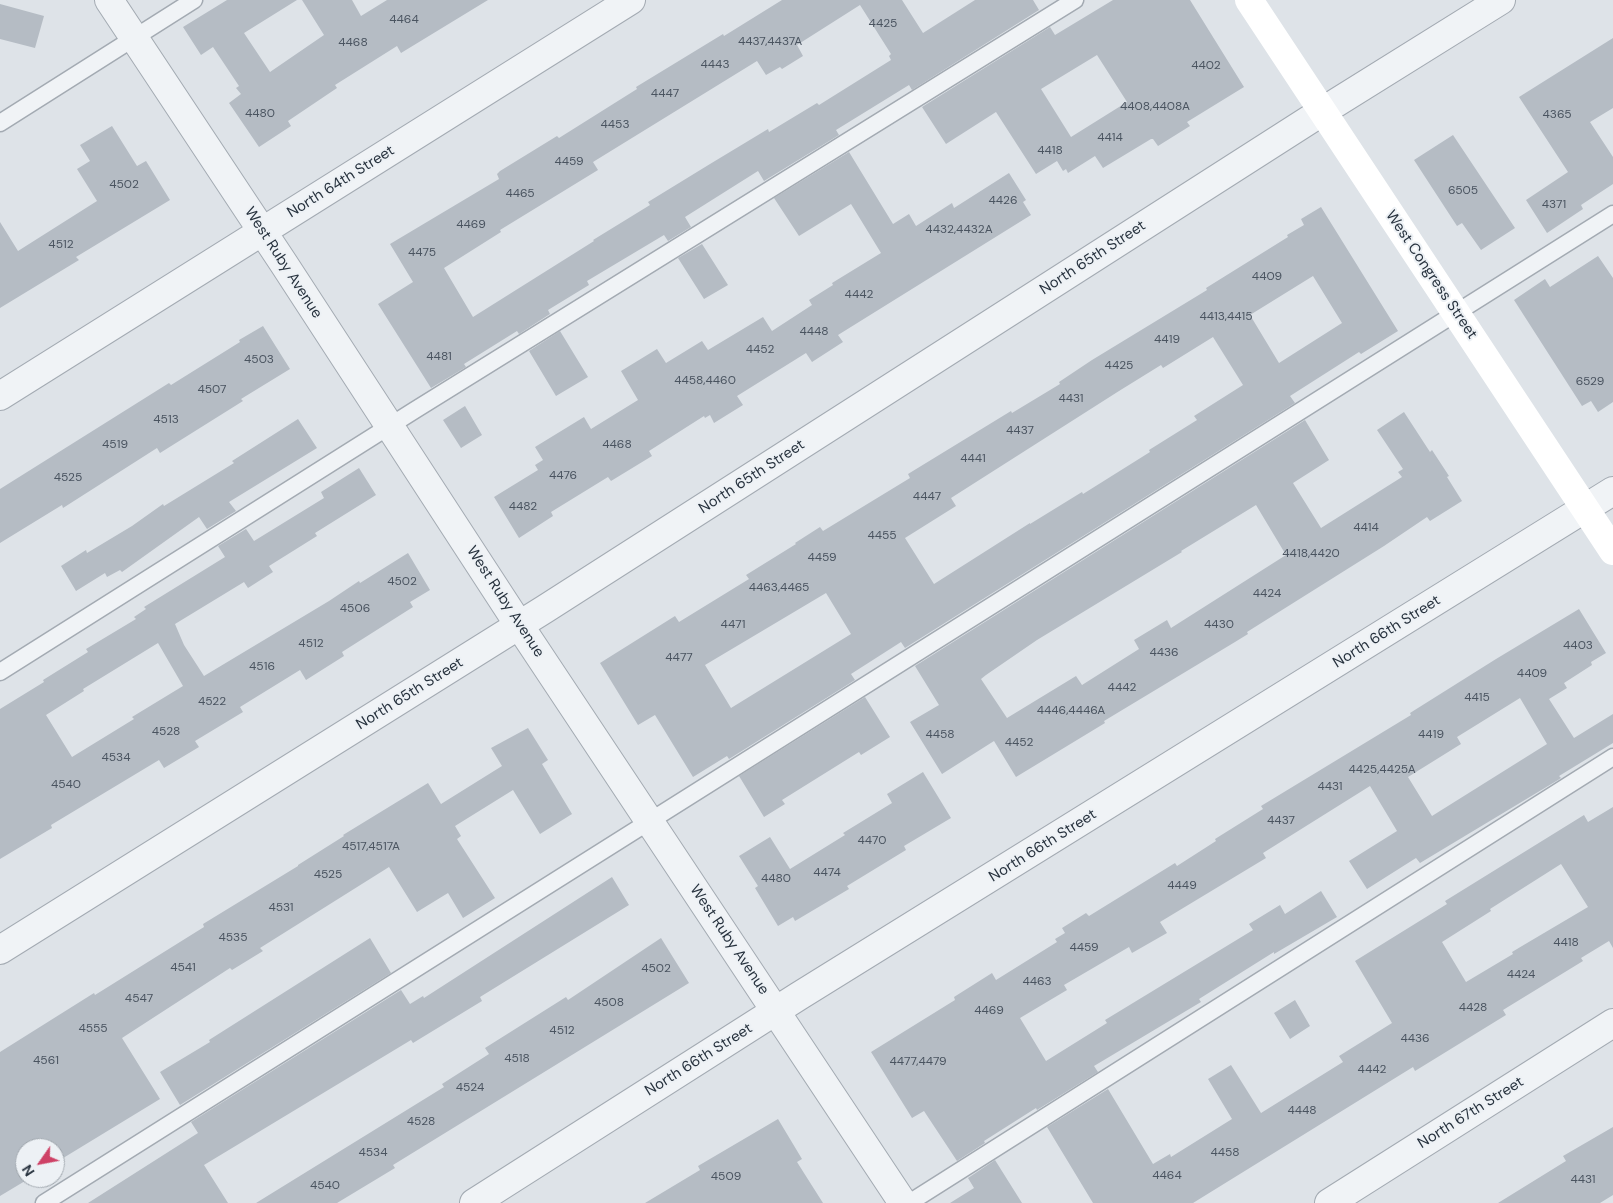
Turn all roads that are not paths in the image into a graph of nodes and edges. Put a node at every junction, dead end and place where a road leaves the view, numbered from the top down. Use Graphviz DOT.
graph roads {
  1 [pos="108,0"];
  2 [pos="194,0"];
  3 [pos="631,0"];
  4 [pos="1075,0"];
  5 [pos="1249,0"];
  6 [pos="1501,0"];
  7 [pos="134,38"];
  8 [pos="1323,111"];
  9 [pos="0,123"];
  10 [pos="1613,214"];
  11 [pos="262,231"];
  12 [pos="1456,313"];
  13 [pos="0,396"];
  14 [pos="389,426"];
  15 [pos="1613,491"];
  16 [pos="1586,509"];
  17 [pos="1613,551"];
  18 [pos="519,625"];
  19 [pos="0,672"];
  20 [pos="1613,757"];
  21 [pos="650,820"];
  22 [pos="0,950"];
  23 [pos="776,1011"];
  24 [pos="1613,1023"];
  25 [pos="44,1203"];
  26 [pos="474,1203"];
  27 [pos="903,1203"];
  28 [pos="909,1203"];
  29 [pos="1329,1203"];
  1 -- 7 [label="street, West Ruby Avenue"];
  2 -- 7 [label="lane"];
  3 -- 11 [label="street, North 64th Street"];
  4 -- 14 [label="lane"];
  5 -- 8 [label="street, West Congress Street"];
  6 -- 8 [label="street, North 65th Street"];
  7 -- 9 [label="lane"];
  7 -- 11 [label="street, West Ruby Avenue"];
  8 -- 12 [label="street, West Congress Street"];
  8 -- 18 [label="street, North 65th Street"];
  10 -- 12 [label="lane"];
  11 -- 13 [label="street, North 64th Street"];
  11 -- 14 [label="street, West Ruby Avenue"];
  12 -- 16 [label="street, West Congress Street"];
  12 -- 21 [label="lane"];
  14 -- 18 [label="street, West Ruby Avenue"];
  14 -- 19 [label="lane"];
  15 -- 16 [label="street, North 66th Street"];
  16 -- 17 [label="street, West Congress Street"];
  16 -- 23 [label="street, North 66th Street"];
  18 -- 21 [label="street, West Ruby Avenue"];
  18 -- 22 [label="street, North 65th Street"];
  20 -- 28 [label="lane"];
  21 -- 23 [label="street, West Ruby Avenue"];
  21 -- 25 [label="lane"];
  23 -- 26 [label="street, North 66th Street"];
  23 -- 27 [label="street, West Ruby Avenue"];
  24 -- 29 [label="street, North 67th Street"];
}
